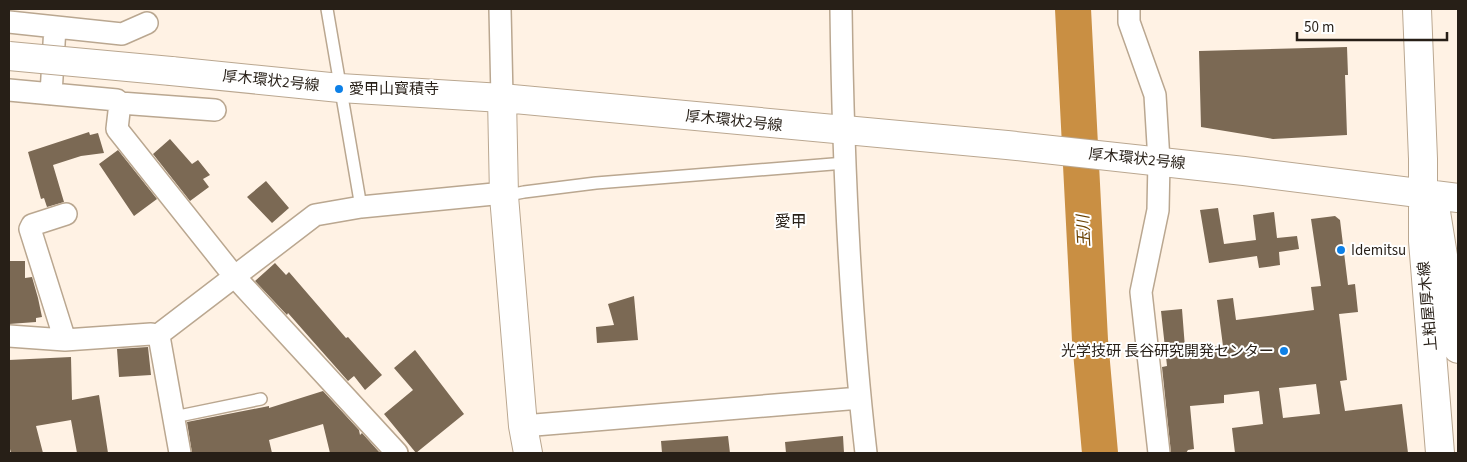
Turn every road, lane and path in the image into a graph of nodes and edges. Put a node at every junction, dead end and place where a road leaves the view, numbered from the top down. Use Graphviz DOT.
graph roads {
  1 [pos="327,9"];
  2 [pos="500,9"];
  3 [pos="841,9"];
  4 [pos="1129,9"];
  5 [pos="1417,9"];
  6 [pos="9,22"];
  7 [pos="147,23"];
  8 [pos="55,27"];
  9 [pos="9,56"];
  10 [pos="340,88"];
  11 [pos="9,90"];
  12 [pos="51,94"];
  13 [pos="502,98"];
  14 [pos="120,103"];
  15 [pos="215,110"];
  16 [pos="843,132"];
  17 [pos="1154,161"];
  18 [pos="845,163"];
  19 [pos="504,194"];
  20 [pos="1438,196"];
  21 [pos="361,207"];
  22 [pos="66,214"];
  23 [pos="234,276"];
  24 [pos="9,336"];
  25 [pos="159,336"];
  26 [pos="65,340"];
  27 [pos="1458,349"];
  28 [pos="860,398"];
  29 [pos="261,399"];
  30 [pos="174,417"];
  31 [pos="523,426"];
  32 [pos="180,453"];
  33 [pos="397,453"];
  34 [pos="528,453"];
  35 [pos="866,453"];
  36 [pos="1159,453"];
  37 [pos="1440,453"];
  1 -- 10 [label="lane"];
  2 -- 13 [label="street"];
  3 -- 16 [label="street"];
  4 -- 17 [label="street"];
  5 -- 20 [label="street, 上粕屋厚木線"];
  6 -- 8 [label="street"];
  7 -- 8 [label="street"];
  8 -- 12 [label="street"];
  9 -- 10 [label="street, 厚木環状2号線, bridge"];
  10 -- 13 [label="street, 厚木環状2号線"];
  10 -- 21 [label="lane"];
  11 -- 12 [label="street"];
  12 -- 14 [label="street"];
  13 -- 16 [label="street, 厚木環状2号線"];
  13 -- 19 [label="street"];
  14 -- 15 [label="street"];
  14 -- 23 [label="street"];
  16 -- 17 [label="street, 厚木環状2号線"];
  16 -- 18 [label="street"];
  17 -- 20 [label="street, 厚木環状2号線"];
  17 -- 36 [label="street"];
  18 -- 19 [label="lane"];
  18 -- 28 [label="street"];
  19 -- 21 [label="street"];
  19 -- 31 [label="street"];
  20 -- 27 [label="street, 上粕屋厚木線"];
  20 -- 37 [label="street, 上粕屋厚木線"];
  21 -- 23 [label="street"];
  22 -- 26 [label="street"];
  23 -- 25 [label="street"];
  23 -- 33 [label="street"];
  24 -- 26 [label="street"];
  25 -- 26 [label="street"];
  25 -- 30 [label="street"];
  28 -- 31 [label="street"];
  28 -- 35 [label="street"];
  29 -- 30 [label="lane"];
  30 -- 32 [label="street"];
  31 -- 34 [label="street"];
}
